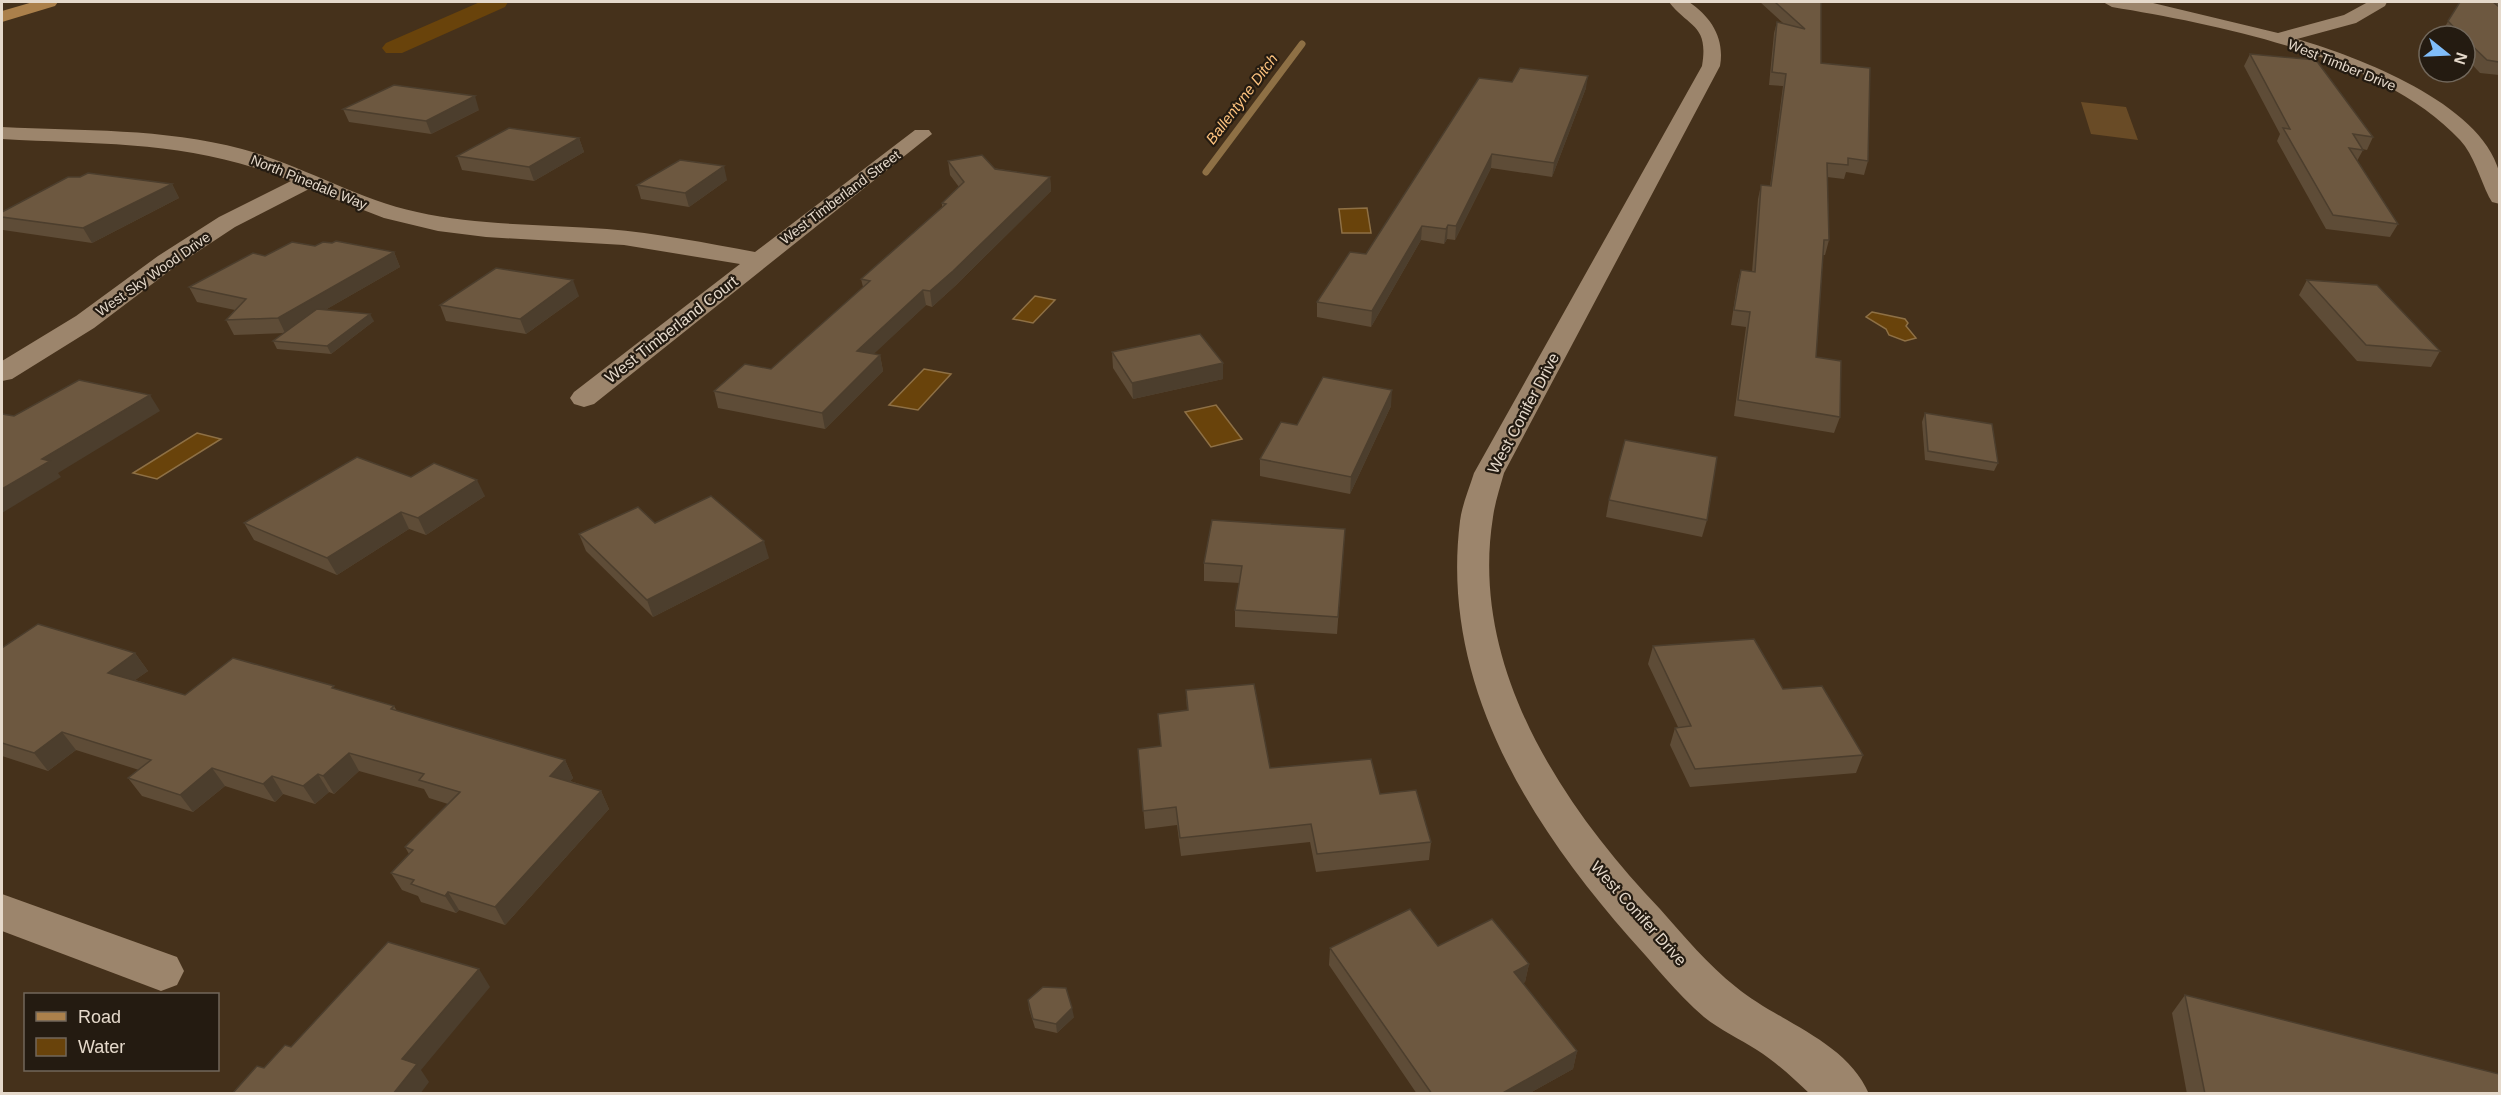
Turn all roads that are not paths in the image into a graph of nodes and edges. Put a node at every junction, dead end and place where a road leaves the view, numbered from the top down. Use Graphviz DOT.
graph roads {
  1 [pos="50,2"];
  2 [pos="1678,2"];
  3 [pos="2112,2"];
  4 [pos="2379,2"];
  5 [pos="2,17"];
  6 [pos="2277,39"];
  7 [pos="2,133"];
  8 [pos="922,134"];
  9 [pos="308,181"];
  10 [pos="2499,196"];
  11 [pos="758,260"];
  12 [pos="2,373"];
  13 [pos="584,398"];
  14 [pos="2,912"];
  15 [pos="161,971"];
  16 [pos="1845,1094"];
  1 -- 5 [label="main road"];
  2 -- 16 [label="street, West Conifer Drive"];
  3 -- 6 [label="street, West Timber Drive"];
  4 -- 6 [label="street"];
  6 -- 10 [label="street, West Timber Drive"];
  7 -- 9 [label="street, North Pinedale Way"];
  8 -- 11 [label="street, West Timberland Street"];
  9 -- 11 [label="street, North Pinedale Way"];
  9 -- 12 [label="street, West Sky Wood Drive"];
  11 -- 13 [label="street, West Timberland Court"];
  14 -- 15 [label="street"];
}
